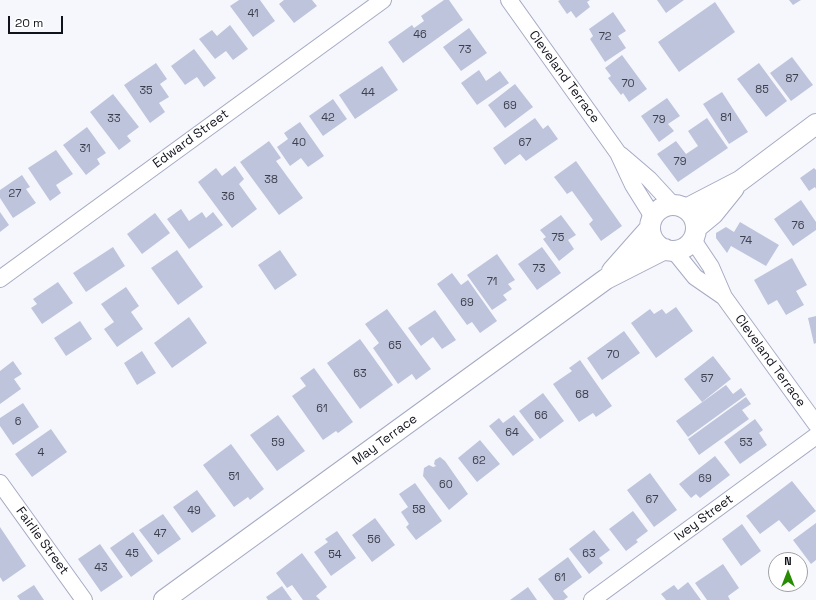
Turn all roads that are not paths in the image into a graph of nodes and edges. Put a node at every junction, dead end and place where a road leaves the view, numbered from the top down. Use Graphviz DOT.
graph roads {
  1 [pos="382,0"];
  2 [pos="509,0"];
  3 [pos="816,124"];
  4 [pos="618,153"];
  5 [pos="740,181"];
  6 [pos="680,207"];
  7 [pos="652,222"];
  8 [pos="695,234"];
  9 [pos="669,250"];
  10 [pos="0,279"];
  11 [pos="606,279"];
  12 [pos="724,298"];
  13 [pos="816,424"];
  14 [pos="816,436"];
  15 [pos="0,483"];
  16 [pos="84,600"];
  17 [pos="164,600"];
  18 [pos="592,600"];
  1 -- 10 [label="street, Edward Street"];
  2 -- 4 [label="street, Cleveland Terrace"];
  3 -- 5 [label="street"];
  4 -- 6 [label="street, Cleveland Terrace"];
  4 -- 7 [label="street, Cleveland Terrace"];
  5 -- 6 [label="street"];
  5 -- 8 [label="street"];
  6 -- 7 [label="street"];
  6 -- 8 [label="street"];
  7 -- 9 [label="street"];
  7 -- 11 [label="street, May Terrace"];
  8 -- 9 [label="street"];
  8 -- 12 [label="street, Cleveland Terrace"];
  9 -- 11 [label="street, May Terrace"];
  9 -- 12 [label="street, Cleveland Terrace"];
  11 -- 17 [label="street, May Terrace"];
  12 -- 13 [label="street, Cleveland Terrace"];
  14 -- 18 [label="street, Ivey Street"];
  15 -- 16 [label="street, Fairlie Street"];
}
